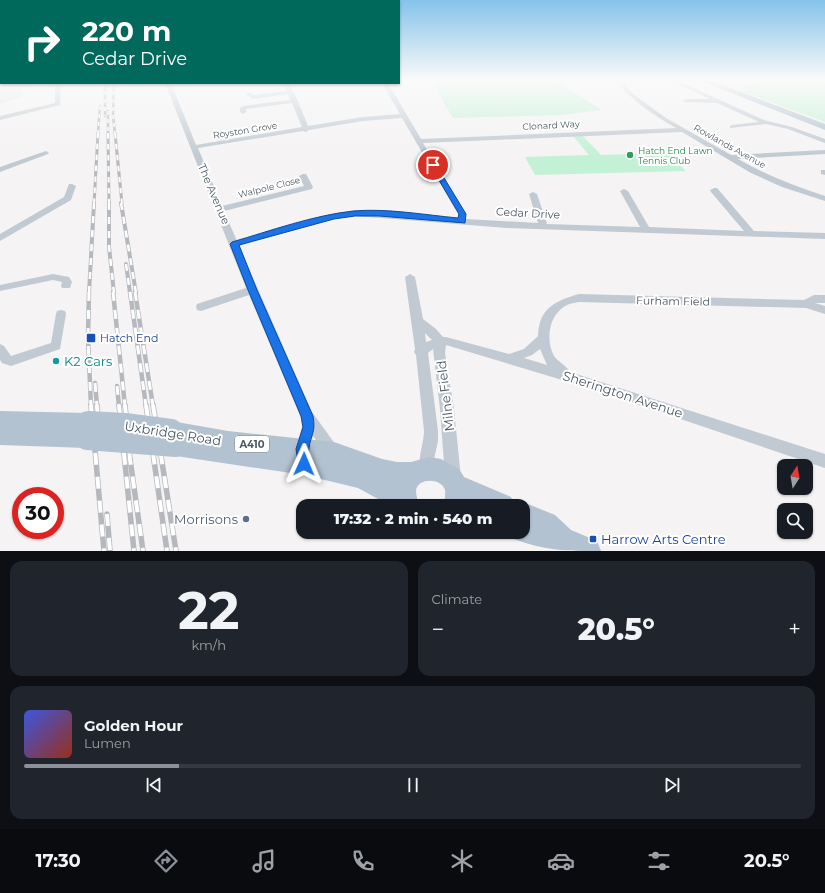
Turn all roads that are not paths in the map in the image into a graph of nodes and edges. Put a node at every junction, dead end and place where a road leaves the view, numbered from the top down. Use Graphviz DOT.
graph roads {
  1 [pos="57,105"];
  2 [pos="177,105"];
  3 [pos="267,105"];
  4 [pos="296,105"];
  5 [pos="398,105"];
  6 [pos="645,105"];
  7 [pos="727,105"];
  8 [pos="767,105"];
  9 [pos="243,112"];
  10 [pos="404,116"];
  11 [pos="0,118"];
  12 [pos="762,121"];
  13 [pos="732,127"];
  14 [pos="825,127"];
  15 [pos="306,130"];
  16 [pos="683,130"];
  17 [pos="419,141"];
  18 [pos="823,142"];
  19 [pos="194,147"];
  20 [pos="825,152"];
  21 [pos="46,153"];
  22 [pos="730,157"];
  23 [pos="0,170"];
  24 [pos="303,176"];
  25 [pos="72,186"];
  26 [pos="714,190"];
  27 [pos="624,191"];
  28 [pos="534,194"];
  29 [pos="825,199"];
  30 [pos="220,210"];
  31 [pos="462,221"];
  32 [pos="544,226"];
  33 [pos="646,229"];
  34 [pos="750,232"];
  35 [pos="825,236"];
  36 [pos="0,238"];
  37 [pos="234,244"];
  38 [pos="410,277"];
  39 [pos="66,286"];
  40 [pos="0,288"];
  41 [pos="252,290"];
  42 [pos="825,299"];
  43 [pos="806,304"];
  44 [pos="201,307"];
  45 [pos="825,310"];
  46 [pos="60,314"];
  47 [pos="418,322"];
  48 [pos="544,338"];
  49 [pos="440,342"];
  50 [pos="0,348"];
  51 [pos="420,352"];
  52 [pos="510,358"];
  53 [pos="565,374"];
  54 [pos="307,416"];
  55 [pos="0,421"];
  56 [pos="55,429"];
  57 [pos="0,436"];
  58 [pos="334,453"];
  59 [pos="303,456"];
  60 [pos="825,461"];
  61 [pos="419,471"];
  62 [pos="456,491"];
  63 [pos="399,499"];
  64 [pos="404,499"];
  65 [pos="481,499"];
  66 [pos="530,518"];
  67 [pos="530,532"];
  68 [pos="562,539"];
  69 [pos="587,551"];
  1 -- 11 [label="street"];
  2 -- 19 [label="street, The Avenue"];
  3 -- 9 [label="street"];
  4 -- 15 [label="street"];
  5 -- 10 [label="street"];
  6 -- 16 [label="street, Rowlands Avenue"];
  7 -- 12 [label="street"];
  8 -- 14 [label="main road"];
  10 -- 15 [label="street, Royston Grove"];
  10 -- 17 [label="street"];
  12 -- 13 [label="street"];
  12 -- 18 [label="street"];
  15 -- 19 [label="street, Royston Grove"];
  16 -- 17 [label="street, Clonard Way"];
  16 -- 22 [label="street, Rowlands Avenue"];
  17 -- 31 [label="street"];
  19 -- 30 [label="street, The Avenue"];
  20 -- 22 [label="street"];
  21 -- 23 [label="street"];
  22 -- 29 [label="street, Rowlands Avenue"];
  24 -- 30 [label="street, Walpole Close"];
  25 -- 36 [label="street"];
  26 -- 34 [label="street"];
  27 -- 33 [label="street"];
  28 -- 32 [label="street"];
  30 -- 37 [label="street, The Avenue"];
  31 -- 32 [label="street, Cedar Drive"];
  31 -- 37 [label="street, Cedar Drive"];
  32 -- 33 [label="street, Cedar Drive"];
  33 -- 34 [label="street, Cedar Drive"];
  34 -- 35 [label="street, Cedar Drive"];
  37 -- 41 [label="street, The Avenue"];
  38 -- 47 [label="street, Milne Field"];
  39 -- 40 [label="street"];
  41 -- 44 [label="street"];
  41 -- 54 [label="street, The Avenue"];
  42 -- 43 [label="street"];
  43 -- 45 [label="street, Furham Field"];
  43 -- 48 [label="street, Furham Field"];
  46 -- 50 [label="street"];
  47 -- 49 [label="street"];
  47 -- 51 [label="street, Milne Field"];
  48 -- 52 [label="street"];
  48 -- 53 [label="street, Furham Field"];
  49 -- 51 [label="street"];
  49 -- 52 [label="street, Sherington Avenue"];
  49 -- 62 [label="street, Milne Field"];
  51 -- 61 [label="street, Milne Field"];
  52 -- 53 [label="street, Sherington Avenue"];
  53 -- 60 [label="street, Sherington Avenue"];
  54 -- 58 [label="street, The Avenue"];
  54 -- 59 [label="street, The Avenue"];
  55 -- 56 [label="main road, Uxbridge Road / A410"];
  56 -- 57 [label="main road, Uxbridge Road / A410"];
  56 -- 59 [label="main road, Uxbridge Road / A410, bridge"];
  58 -- 59 [label="main road, Uxbridge Road / A410"];
  58 -- 61 [label="main road, Uxbridge Road / A410"];
  59 -- 63 [label="main road, Uxbridge Road / A410"];
  61 -- 62 [label="main road, Uxbridge Road"];
  61 -- 64 [label="main road, Uxbridge Road"];
  62 -- 65 [label="main road, Uxbridge Road"];
  66 -- 68 [label="main road"];
  67 -- 68 [label="main road"];
  68 -- 69 [label="main road"];
}
